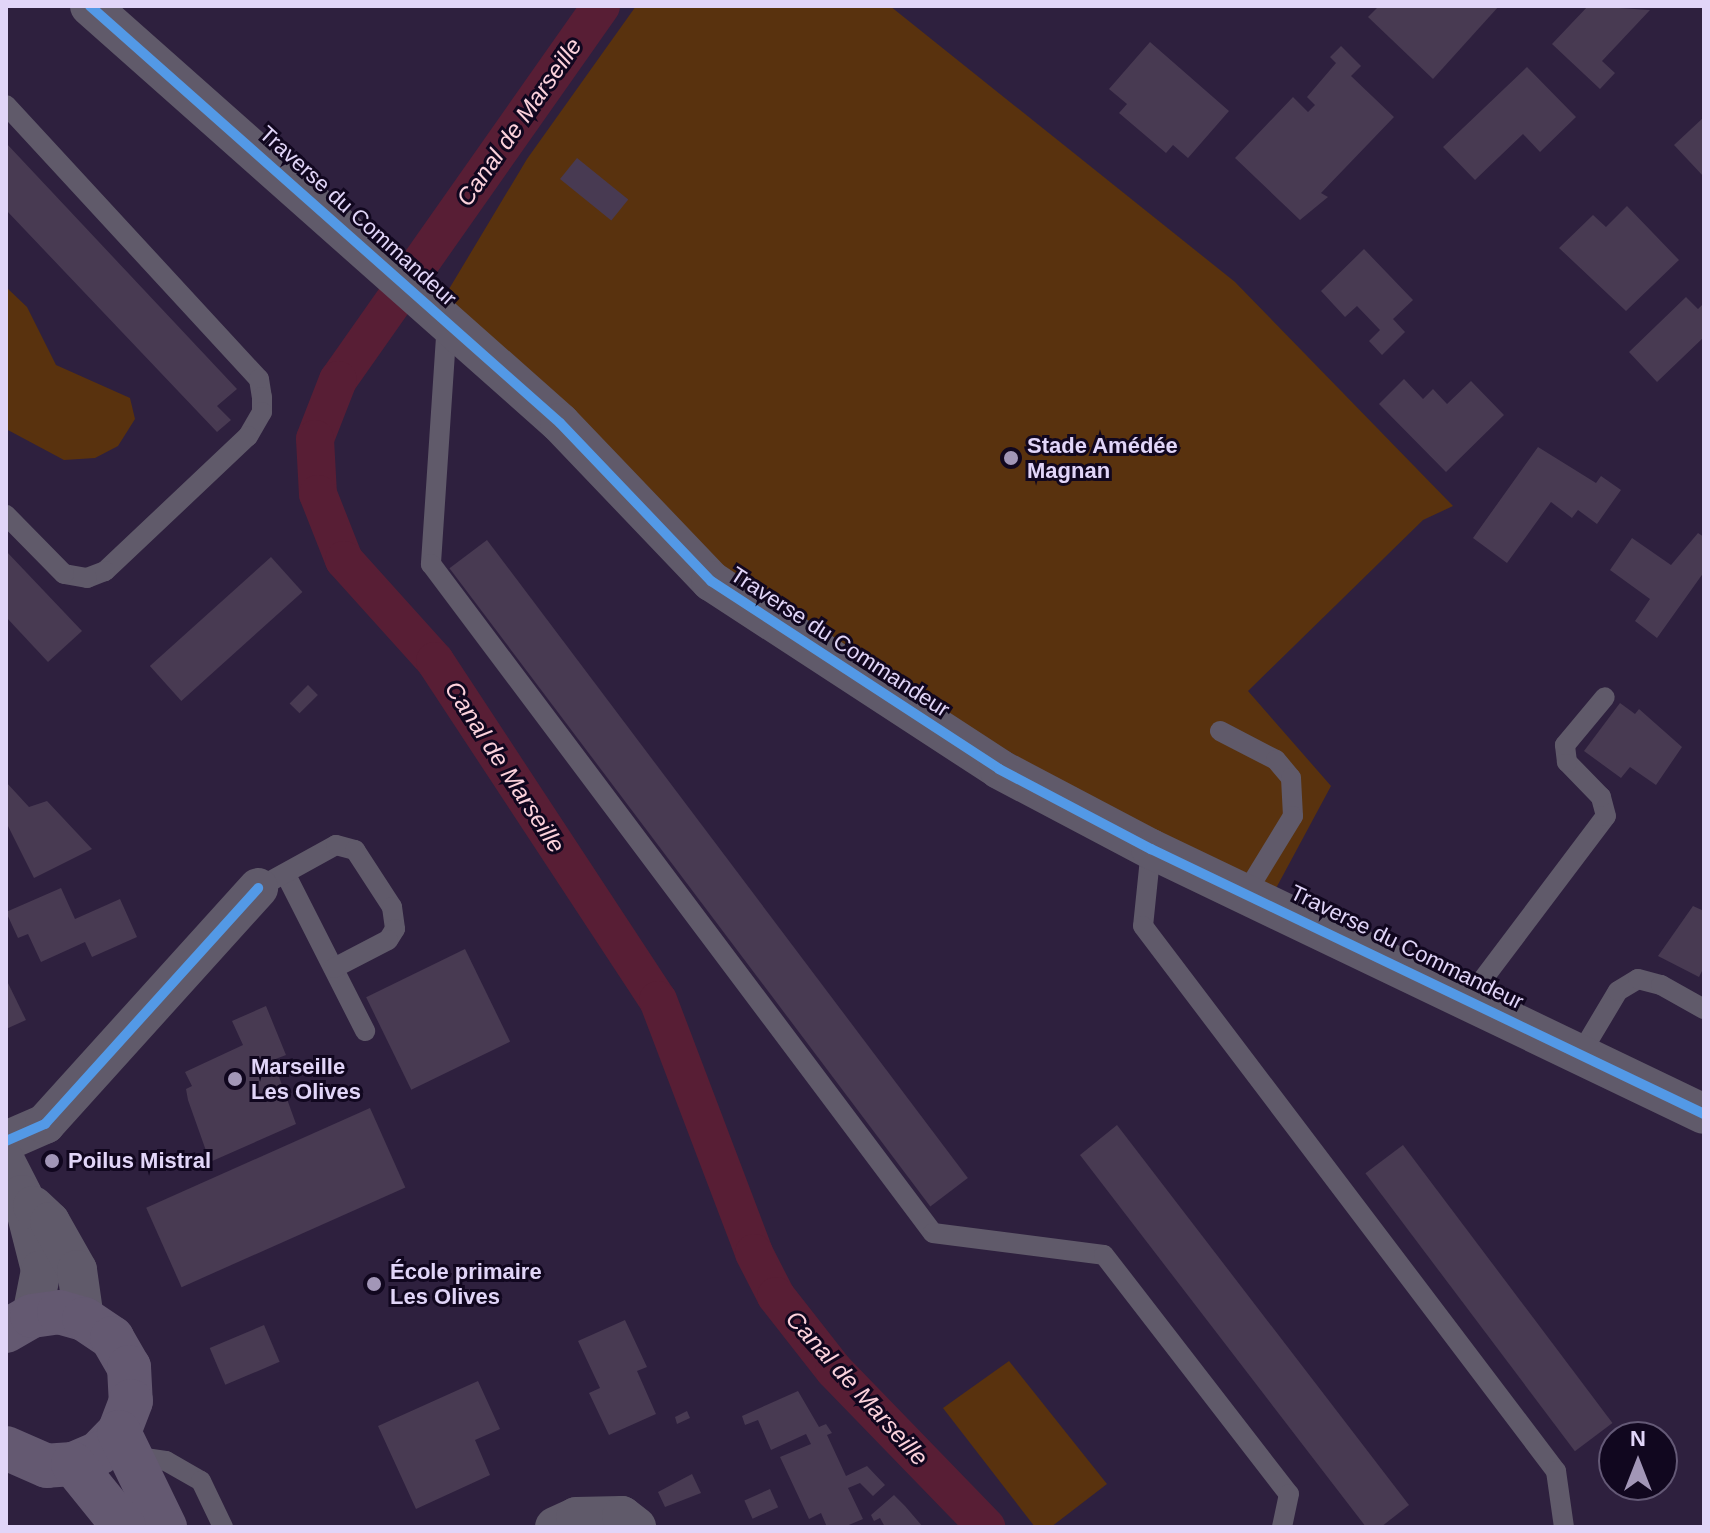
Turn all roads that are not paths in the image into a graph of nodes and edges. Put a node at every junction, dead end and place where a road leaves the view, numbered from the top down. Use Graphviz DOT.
graph roads {
  1 [pos="90,6"];
  2 [pos="6,105"];
  3 [pos="433,310"];
  4 [pos="6,515"];
  5 [pos="1605,697"];
  6 [pos="1220,731"];
  7 [pos="1151,849"];
  8 [pos="272,882"];
  9 [pos="1246,893"];
  10 [pos="334,968"];
  11 [pos="1468,999"];
  12 [pos="1704,1009"];
  13 [pos="365,1031"];
  14 [pos="1581,1053"];
  15 [pos="1702,1109"];
  16 [pos="6,1141"];
  17 [pos="14,1179"];
  18 [pos="84,1319"];
  19 [pos="19,1324"];
  20 [pos="125,1444"];
  21 [pos="6,1448"];
  22 [pos="73,1464"];
  23 [pos="1286,1525"];
  24 [pos="124,1527"];
  25 [pos="165,1527"];
  26 [pos="223,1527"];
  27 [pos="555,1527"];
  28 [pos="636,1527"];
  29 [pos="1564,1527"];
  1 -- 3 [label="street, Traverse du Commandeur"];
  2 -- 4 [label="lane"];
  3 -- 7 [label="street, Traverse du Commandeur"];
  3 -- 23 [label="lane"];
  5 -- 11 [label="lane"];
  6 -- 9 [label="lane"];
  7 -- 9 [label="street, Traverse du Commandeur"];
  7 -- 29 [label="lane"];
  8 -- 10 [label="lane"];
  8 -- 10 [label="lane"];
  8 -- 16 [label="street"];
  9 -- 11 [label="street, Traverse du Commandeur"];
  10 -- 13 [label="lane"];
  11 -- 14 [label="street, Traverse du Commandeur"];
  12 -- 14 [label="lane"];
  14 -- 15 [label="street, Traverse du Commandeur"];
  17 -- 18 [label="street"];
  17 -- 19 [label="street"];
  18 -- 19 [label="main road"];
  18 -- 20 [label="main road"];
  20 -- 22 [label="main road"];
  20 -- 25 [label="main road"];
  20 -- 26 [label="lane"];
  21 -- 22 [label="main road"];
  22 -- 24 [label="main road"];
  27 -- 28 [label="street"];
}
